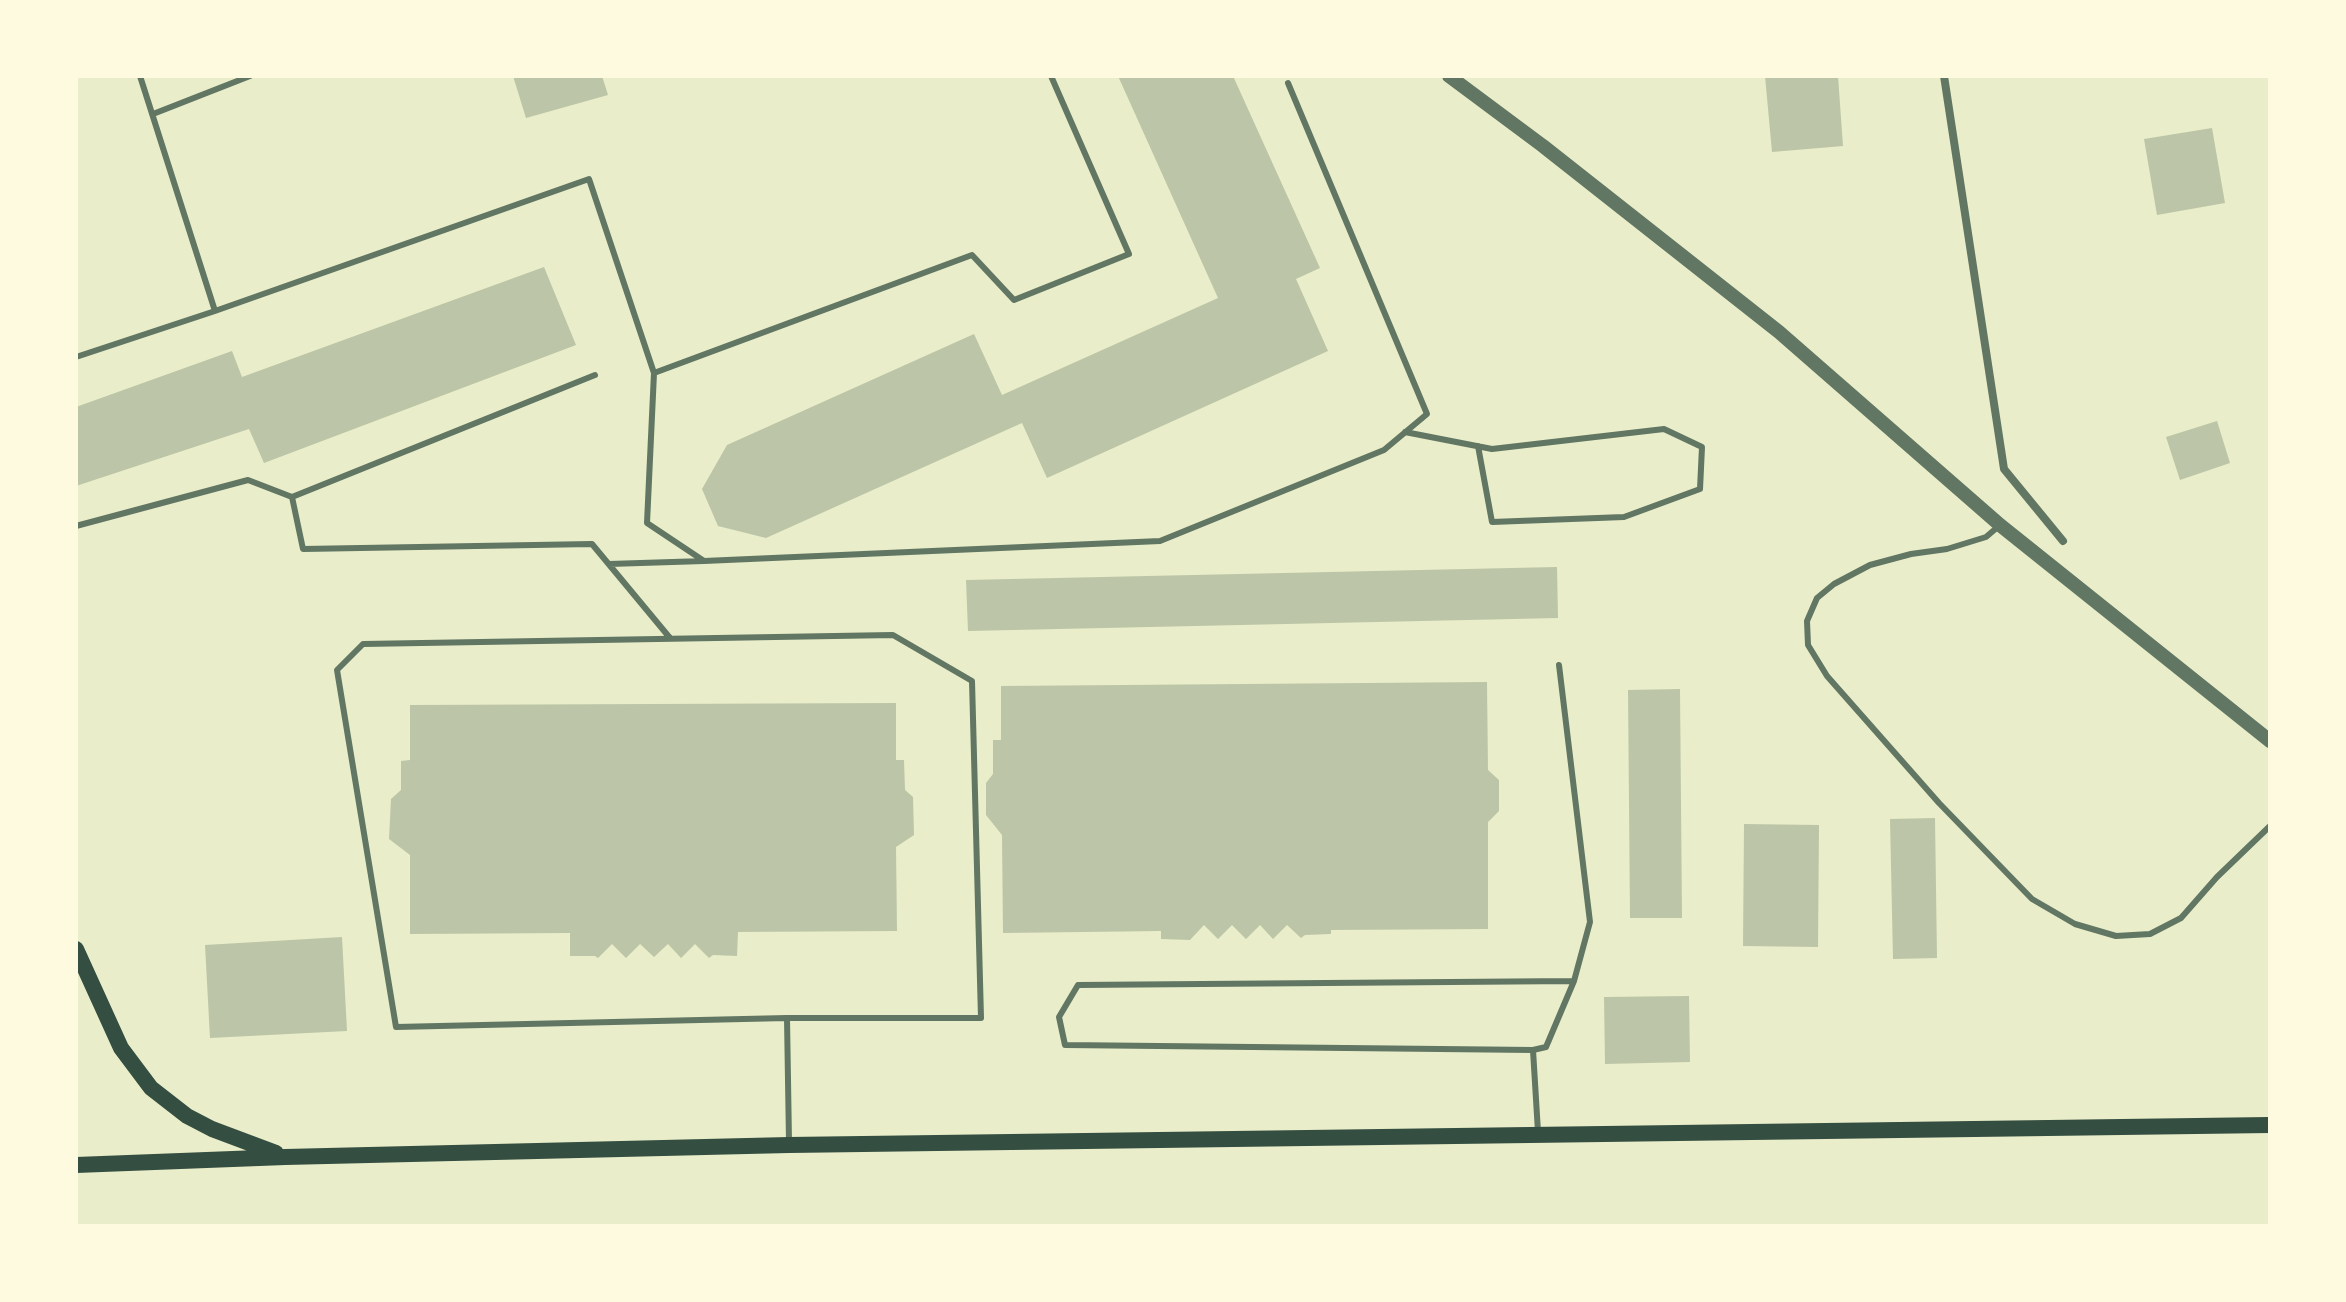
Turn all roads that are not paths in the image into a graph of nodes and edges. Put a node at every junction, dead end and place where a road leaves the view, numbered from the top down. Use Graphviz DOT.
graph roads {
  1 [pos="140,76"];
  2 [pos="250,76"];
  3 [pos="1051,76"];
  4 [pos="1449,76"];
  5 [pos="1944,76"];
  6 [pos="1288,83"];
  7 [pos="153,114"];
  8 [pos="215,311"];
  9 [pos="76,357"];
  10 [pos="654,373"];
  11 [pos="595,375"];
  12 [pos="1405,432"];
  13 [pos="1478,446"];
  14 [pos="292,497"];
  15 [pos="2000,525"];
  16 [pos="76,526"];
  17 [pos="2063,541"];
  18 [pos="704,561"];
  19 [pos="609,564"];
  20 [pos="670,639"];
  21 [pos="1559,665"];
  22 [pos="2270,741"];
  23 [pos="2270,826"];
  24 [pos="76,949"];
  25 [pos="1574,981"];
  26 [pos="787,1018"];
  27 [pos="1533,1050"];
  28 [pos="2270,1125"];
  29 [pos="1538,1134"];
  30 [pos="789,1145"];
  31 [pos="285,1157"];
  32 [pos="76,1165"];
  1 -- 7 [label="lane"];
  2 -- 7 [label="lane"];
  3 -- 10 [label="lane"];
  4 -- 15 [label="street"];
  5 -- 17 [label="street"];
  6 -- 12 [label="lane"];
  7 -- 8 [label="lane"];
  8 -- 9 [label="lane"];
  8 -- 10 [label="lane"];
  10 -- 18 [label="lane"];
  11 -- 14 [label="lane"];
  12 -- 13 [label="lane"];
  12 -- 18 [label="lane"];
  13 -- 13 [label="lane"];
  14 -- 16 [label="lane"];
  14 -- 19 [label="lane"];
  15 -- 22 [label="street"];
  15 -- 23 [label="lane"];
  18 -- 19 [label="lane"];
  19 -- 20 [label="lane"];
  20 -- 26 [label="lane"];
  20 -- 26 [label="lane"];
  21 -- 25 [label="lane"];
  24 -- 31 [label="main road"];
  25 -- 27 [label="lane"];
  25 -- 27 [label="lane"];
  26 -- 30 [label="lane"];
  27 -- 29 [label="lane"];
  28 -- 29 [label="main road"];
  29 -- 30 [label="main road"];
  30 -- 31 [label="main road"];
  31 -- 32 [label="main road"];
}
